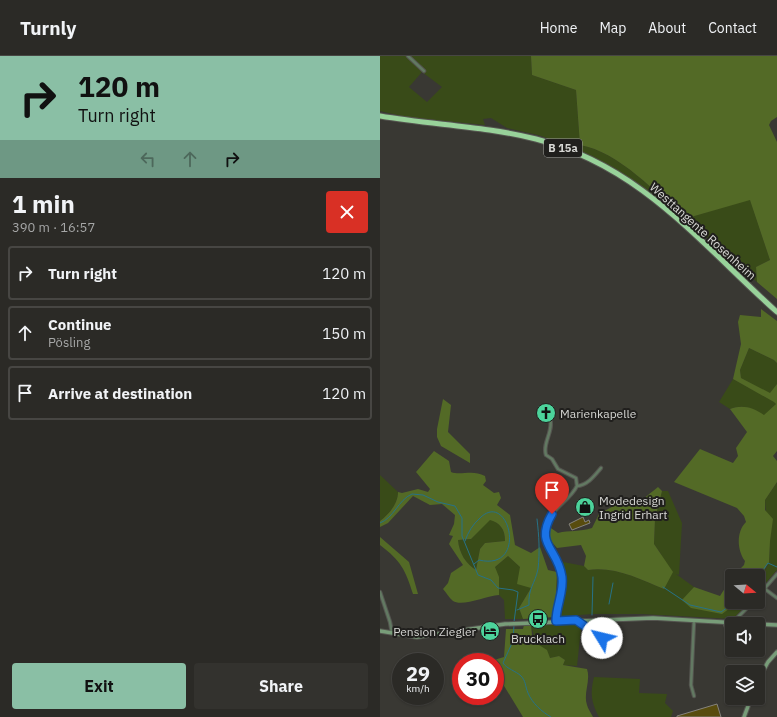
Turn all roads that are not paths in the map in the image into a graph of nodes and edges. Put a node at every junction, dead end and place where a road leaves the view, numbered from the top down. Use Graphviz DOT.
graph roads {
  1 [pos="408,56"];
  2 [pos="424,71"];
  3 [pos="380,116"];
  4 [pos="777,312"];
  5 [pos="550,419"];
  6 [pos="601,468"];
  7 [pos="578,486"];
  8 [pos="777,574"];
  9 [pos="765,588"];
  10 [pos="380,592"];
  11 [pos="777,598"];
  12 [pos="746,609"];
  13 [pos="738,617"];
  14 [pos="576,620"];
  15 [pos="556,621"];
  16 [pos="694,621"];
  17 [pos="724,622"];
  18 [pos="765,624"];
  19 [pos="777,625"];
  20 [pos="380,631"];
  21 [pos="392,633"];
  22 [pos="601,651"];
  23 [pos="777,652"];
  24 [pos="765,667"];
  25 [pos="694,696"];
  26 [pos="748,705"];
  27 [pos="744,717"];
  1 -- 2 [label="street"];
  3 -- 4 [label="highway, Westtangente Rosenheim / B 15a"];
  5 -- 7 [label="street"];
  6 -- 7 [label="street"];
  7 -- 15 [label="street"];
  8 -- 9 [label="street"];
  9 -- 11 [label="street"];
  10 -- 21 [label="street"];
  12 -- 13 [label="street"];
  14 -- 15 [label="main road"];
  14 -- 16 [label="main road"];
  14 -- 22 [label="street"];
  15 -- 21 [label="main road"];
  16 -- 17 [label="main road"];
  16 -- 25 [label="street"];
  18 -- 19 [label="main road"];
  20 -- 21 [label="main road"];
  23 -- 24 [label="main road"];
  26 -- 27 [label="main road"];
}
